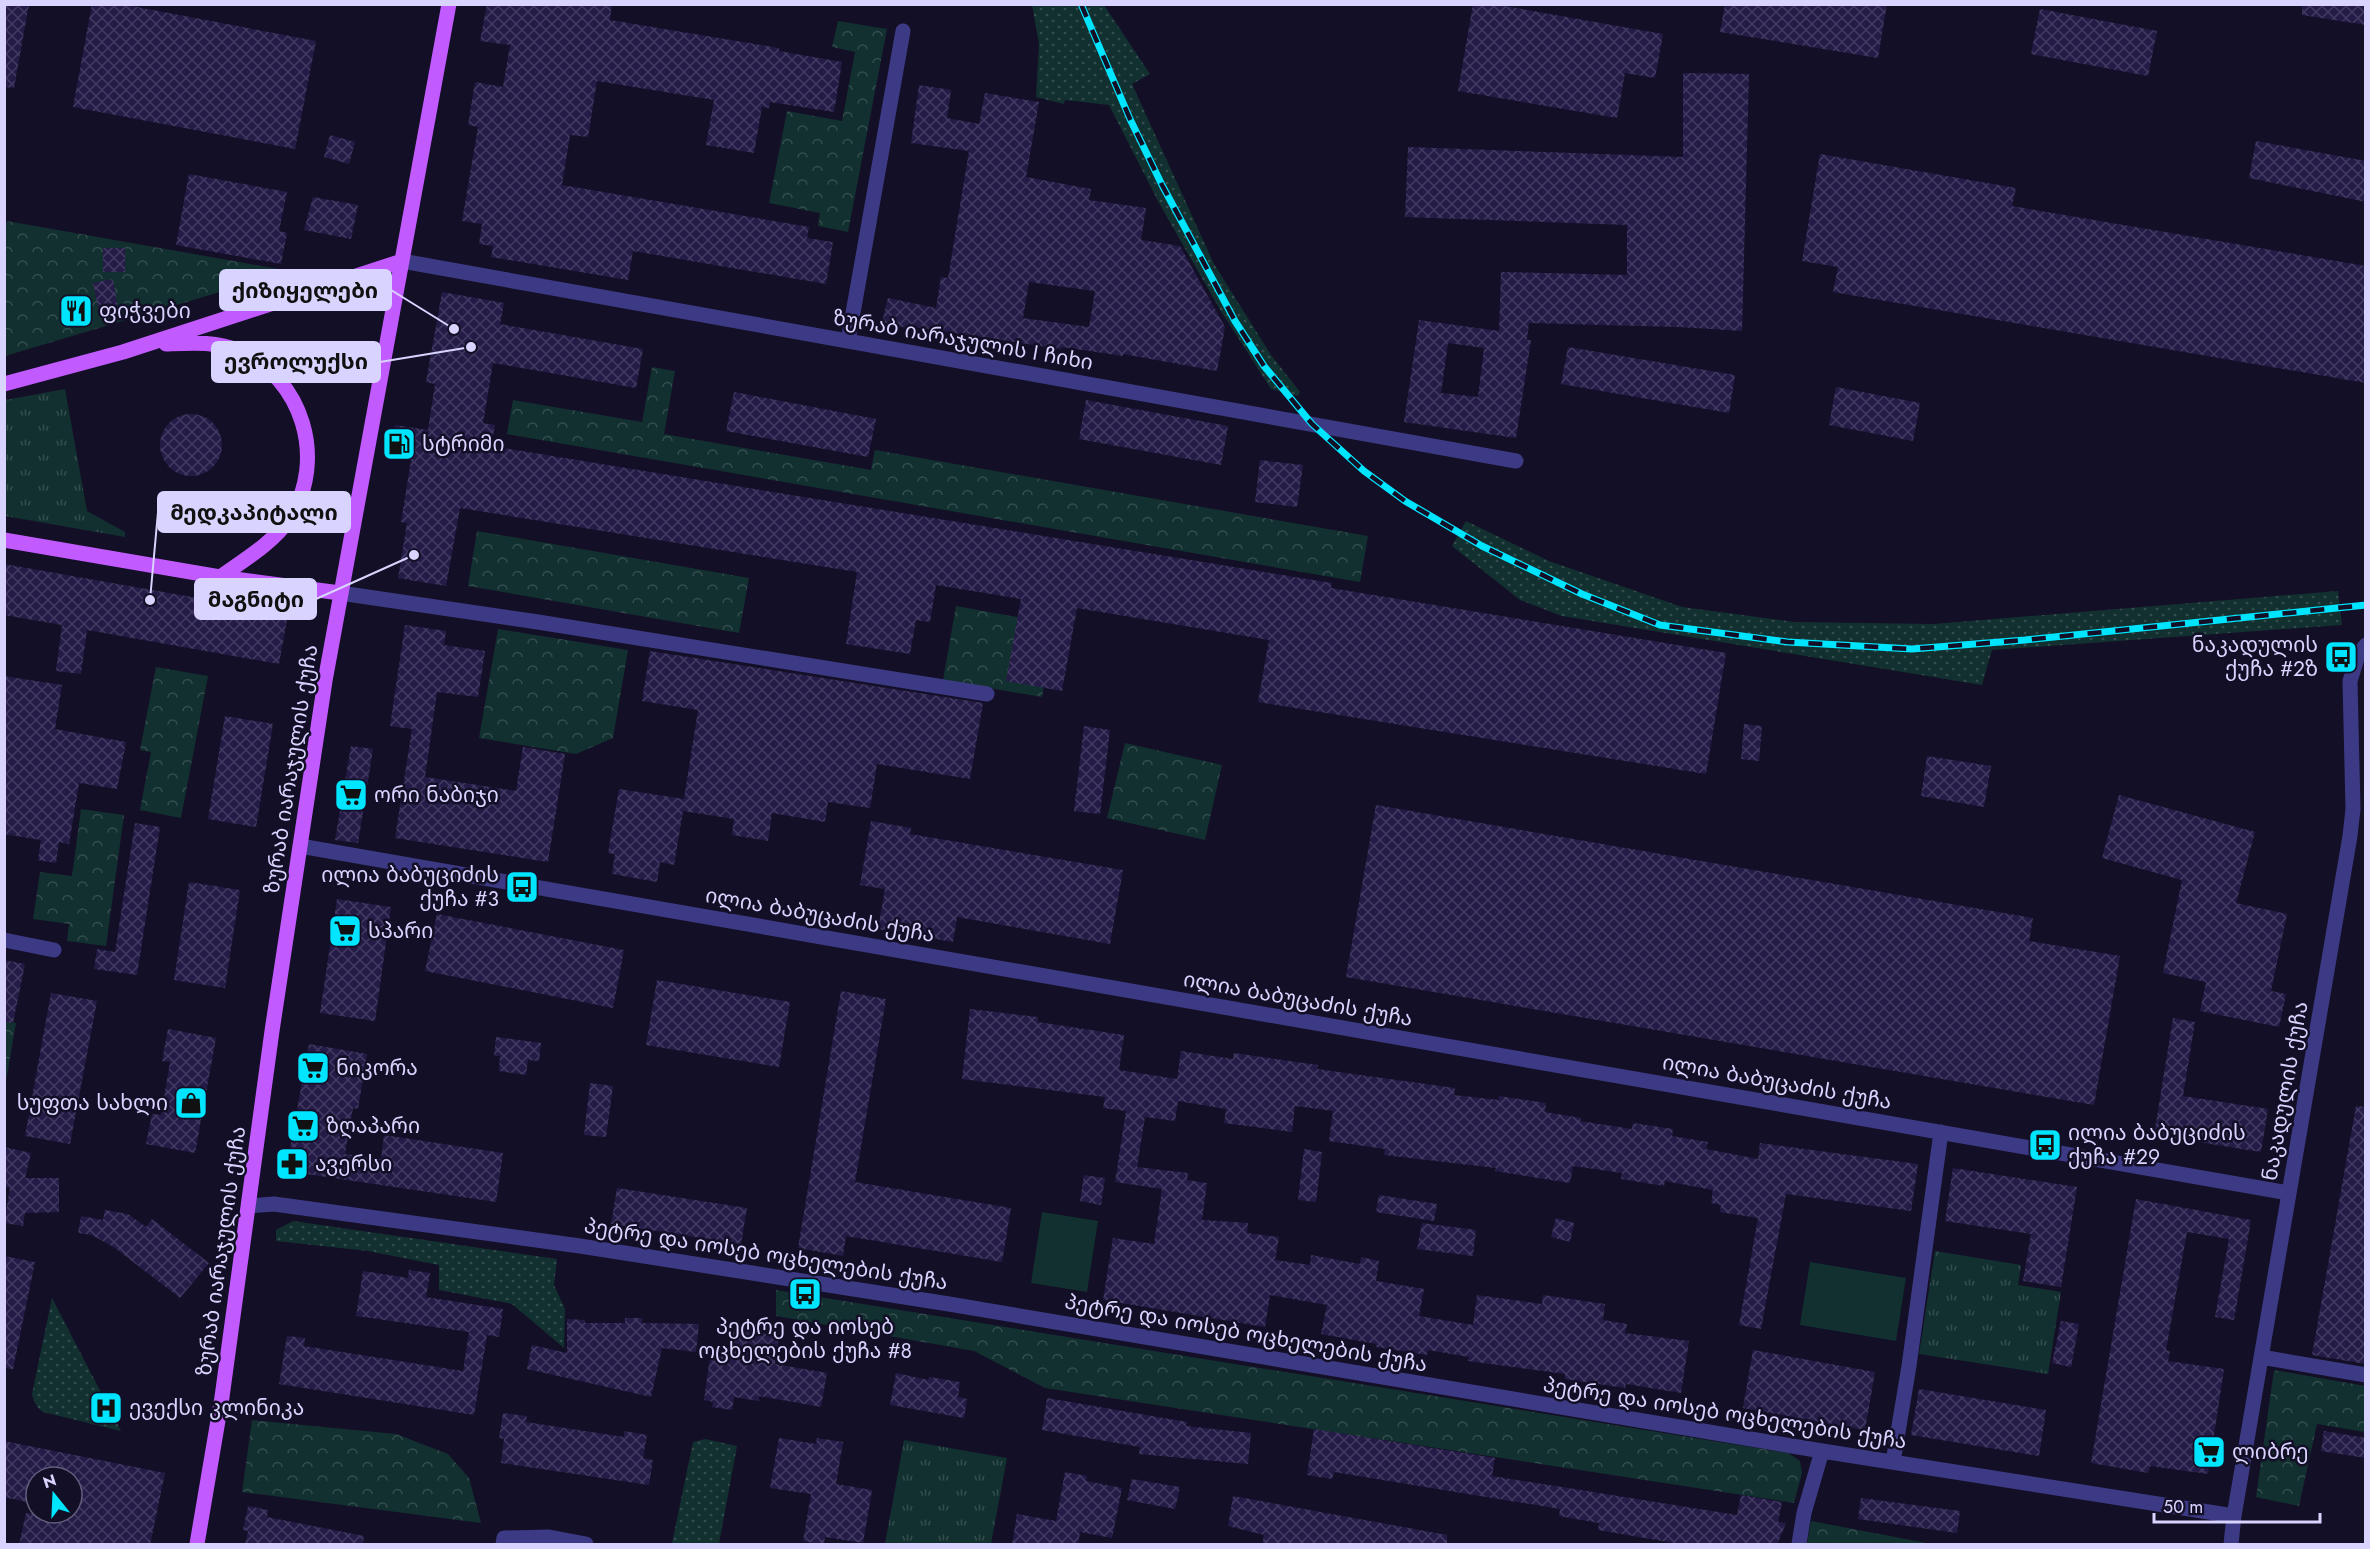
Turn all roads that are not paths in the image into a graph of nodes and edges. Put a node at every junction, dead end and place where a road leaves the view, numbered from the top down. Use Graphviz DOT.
graph roads {
  1 [pos="449,4"];
  2 [pos="903,31"];
  3 [pos="402,261"];
  4 [pos="848,341"];
  5 [pos="146,345"];
  6 [pos="4,384"];
  7 [pos="1516,461"];
  8 [pos="4,540"];
  9 [pos="220,577"];
  10 [pos="340,593"];
  11 [pos="2366,645"];
  12 [pos="987,694"];
  13 [pos="300,846"];
  14 [pos="4,940"];
  15 [pos="54,950"];
  16 [pos="1941,1132"];
  17 [pos="2289,1193"];
  18 [pos="249,1206"];
  19 [pos="2261,1357"];
  20 [pos="2366,1375"];
  21 [pos="1822,1451"];
  22 [pos="1893,1462"];
  23 [pos="2234,1516"];
  24 [pos="197,1545"];
  25 [pos="503,1545"];
  26 [pos="586,1545"];
  27 [pos="1799,1545"];
  28 [pos="2231,1545"];
  1 -- 3 [label="main road, ზურაბ იარაჯულის ქუჩა"];
  2 -- 4 [label="street"];
  3 -- 4 [label="street, ზურაბ იარაჯულის I ჩიხი"];
  3 -- 5 [label="main road"];
  3 -- 10 [label="main road, ზურაბ იარაჯულის ქუჩა"];
  4 -- 7 [label="street, ზურაბ იარაჯულის I ჩიხი"];
  5 -- 6 [label="main road"];
  5 -- 9 [label="main road"];
  8 -- 9 [label="main road"];
  9 -- 10 [label="main road"];
  10 -- 12 [label="street"];
  10 -- 13 [label="main road, ზურაბ იარაჯულის ქუჩა"];
  11 -- 17 [label="street, ნაკადულის ქუჩა"];
  13 -- 16 [label="street, ილია ბაბუცაძის ქუჩა"];
  13 -- 18 [label="main road, ზურაბ იარაჯულის ქუჩა"];
  14 -- 15 [label="street"];
  16 -- 17 [label="street, ილია ბაბუცაძის ქუჩა"];
  16 -- 22 [label="street"];
  17 -- 19 [label="street, ნაკადულის ქუჩა"];
  18 -- 21 [label="street, პეტრე და იოსებ ოცხელების ქუჩა"];
  18 -- 24 [label="main road, ზურაბ იარაჯულის ქუჩა"];
  19 -- 20 [label="street"];
  19 -- 23 [label="street, ნაკადულის ქუჩა"];
  21 -- 22 [label="street, პეტრე და იოსებ ოცხელების ქუჩა"];
  21 -- 27 [label="street"];
  22 -- 23 [label="street, პეტრე და იოსებ ოცხელების ქუჩა"];
  23 -- 28 [label="street, ნაკადულის ქუჩა"];
  25 -- 26 [label="street"];
}
